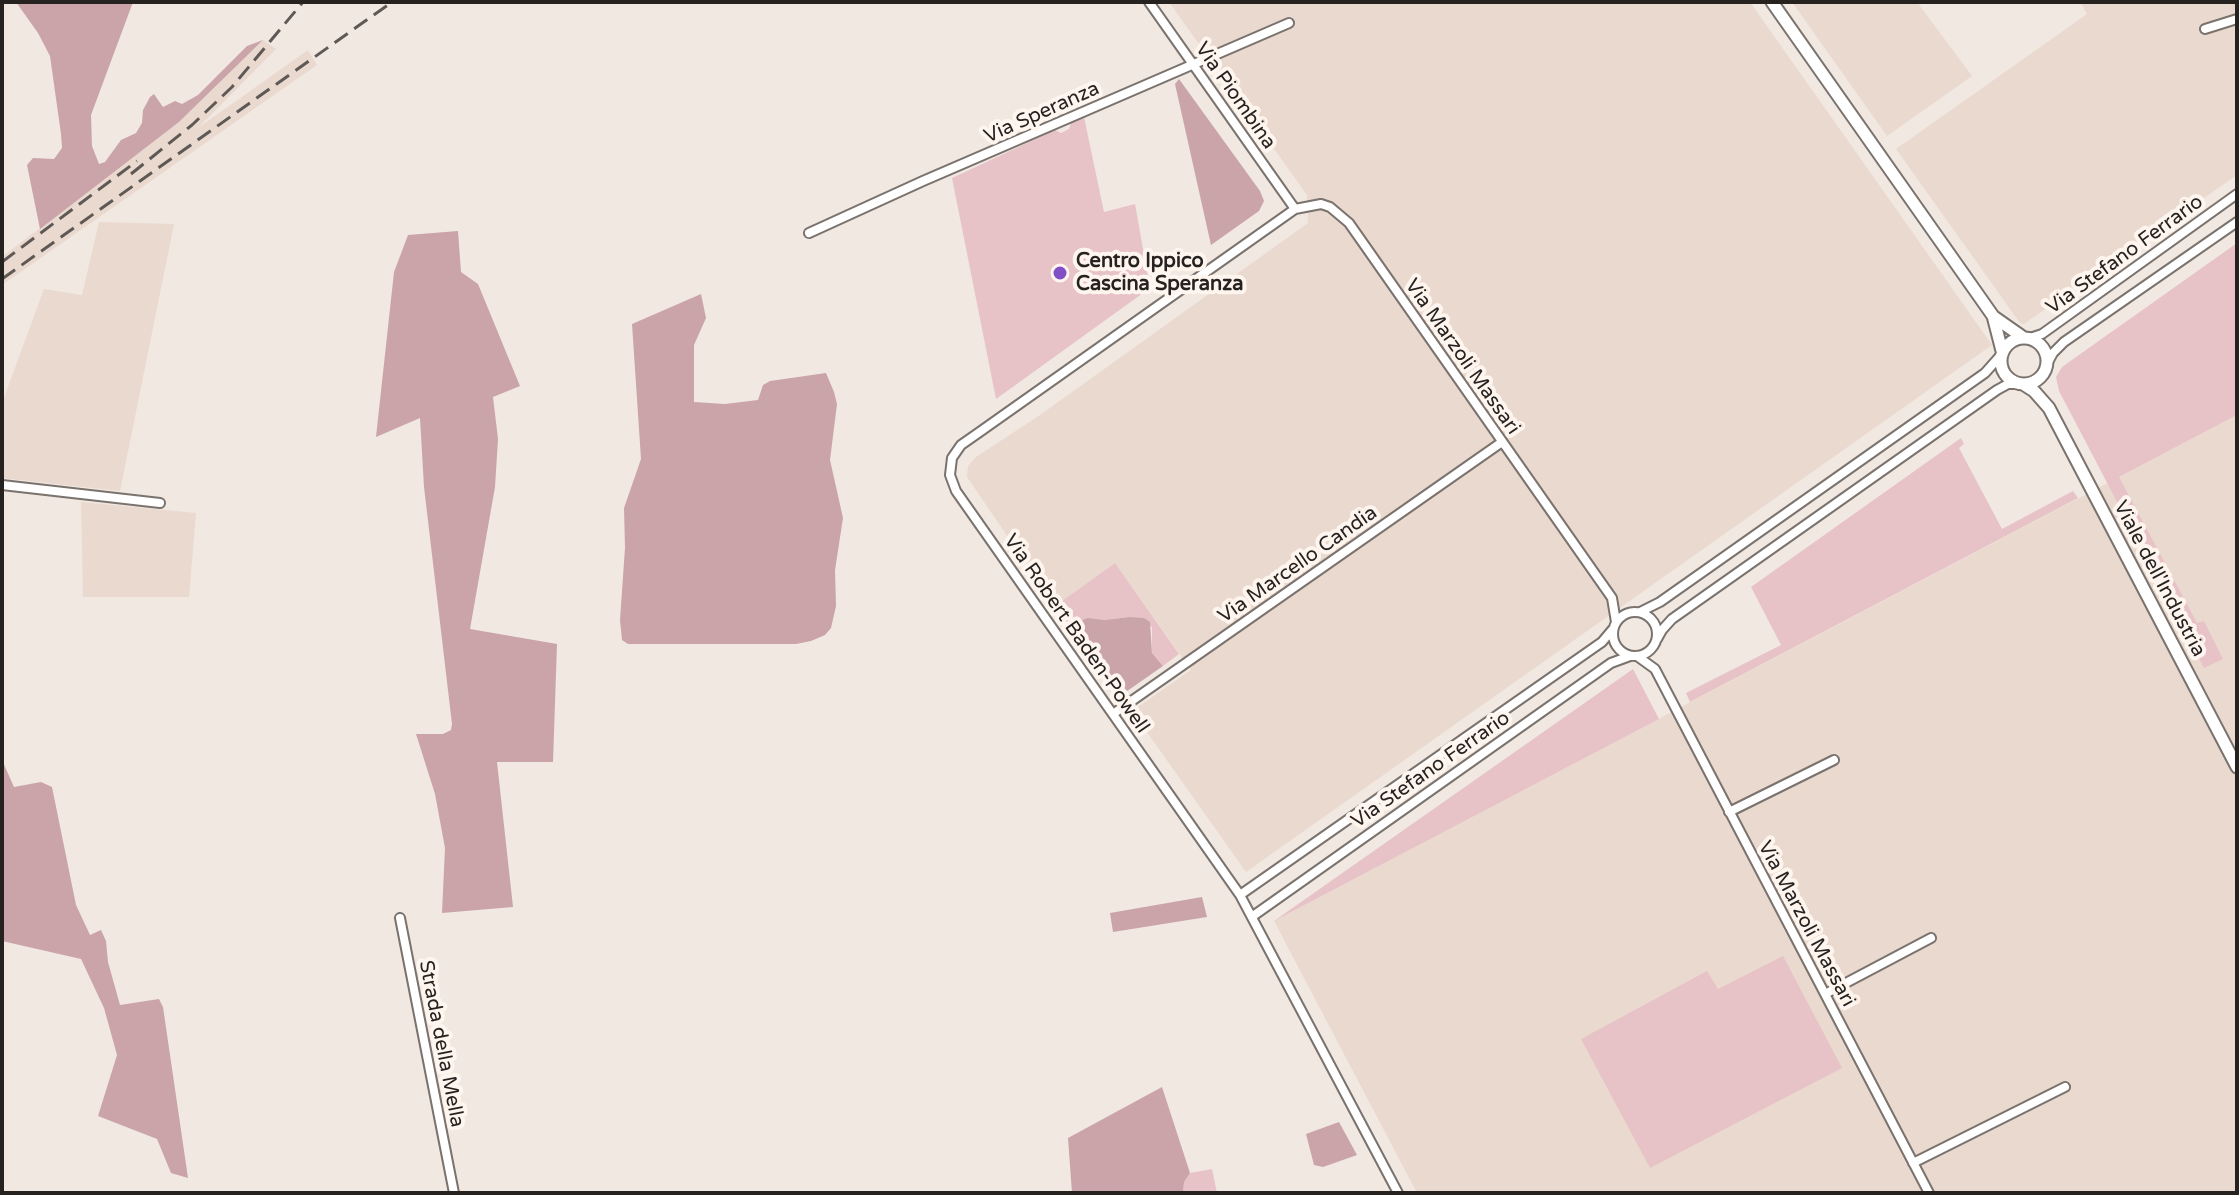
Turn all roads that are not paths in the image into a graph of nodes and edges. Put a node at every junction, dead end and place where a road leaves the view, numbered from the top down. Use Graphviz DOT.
graph roads {
  1 [pos="1149,2"];
  2 [pos="1772,2"];
  3 [pos="2237,19"];
  4 [pos="1289,23"];
  5 [pos="2205,29"];
  6 [pos="1192,64"];
  7 [pos="2237,194"];
  8 [pos="1295,209"];
  9 [pos="2237,222"];
  10 [pos="809,233"];
  11 [pos="1993,316"];
  12 [pos="2027,338"];
  13 [pos="2002,353"];
  14 [pos="2046,367"];
  15 [pos="2021,384"];
  16 [pos="2049,408"];
  17 [pos="1502,442"];
  18 [pos="2,485"];
  19 [pos="160,503"];
  20 [pos="1612,598"];
  21 [pos="1638,612"];
  22 [pos="1614,626"];
  23 [pos="1656,642"];
  24 [pos="1633,656"];
  25 [pos="1655,669"];
  26 [pos="1113,714"];
  27 [pos="1834,760"];
  28 [pos="2237,767"];
  29 [pos="1729,812"];
  30 [pos="1240,895"];
  31 [pos="1253,916"];
  32 [pos="400,918"];
  33 [pos="1931,938"];
  34 [pos="1825,994"];
  35 [pos="2065,1087"];
  36 [pos="1913,1163"];
  37 [pos="454,1193"];
  38 [pos="1398,1193"];
  39 [pos="1929,1193"];
  1 -- 6 [label="street, Via Piombina"];
  2 -- 11 [label="street"];
  3 -- 5 [label="street"];
  4 -- 6 [label="street, Via Speranza"];
  6 -- 8 [label="street, Via Piombina"];
  6 -- 10 [label="street, Via Speranza"];
  7 -- 12 [label="street, Via Stefano Ferrario"];
  8 -- 17 [label="street, Via Marzoli Massari"];
  8 -- 26 [label="street, Via Robert Baden-Powell"];
  9 -- 14 [label="street, Via Stefano Ferrario"];
  11 -- 12 [label="street"];
  11 -- 13 [label="street"];
  12 -- 13 [label="street"];
  12 -- 14 [label="street"];
  13 -- 15 [label="street"];
  13 -- 21 [label="street"];
  14 -- 15 [label="street"];
  14 -- 16 [label="street"];
  15 -- 16 [label="street"];
  15 -- 23 [label="street"];
  16 -- 28 [label="street, Viale dell'Industria"];
  17 -- 20 [label="street, Via Marzoli Massari"];
  17 -- 26 [label="street, Via Marcello Candia"];
  18 -- 19 [label="street"];
  20 -- 21 [label="street, Via Marzoli Massari"];
  20 -- 22 [label="street, Via Marzoli Massari"];
  21 -- 22 [label="street"];
  21 -- 23 [label="street"];
  22 -- 24 [label="street"];
  22 -- 30 [label="street, Via Stefano Ferrario"];
  23 -- 24 [label="street"];
  23 -- 25 [label="street, Via Marzoli Massari"];
  24 -- 25 [label="street, Via Marzoli Massari"];
  24 -- 31 [label="street, Via Stefano Ferrario"];
  25 -- 29 [label="street, Via Marzoli Massari"];
  26 -- 30 [label="street, Via Robert Baden-Powell"];
  27 -- 29 [label="street"];
  29 -- 34 [label="street, Via Marzoli Massari"];
  30 -- 31 [label="street, Via Robert Baden-Powell"];
  31 -- 38 [label="street, Via Robert Baden-Powell"];
  32 -- 37 [label="street, Strada della Mella"];
  33 -- 34 [label="street"];
  34 -- 36 [label="street, Via Marzoli Massari"];
  35 -- 36 [label="street"];
  36 -- 39 [label="street, Via Marzoli Massari"];
}
